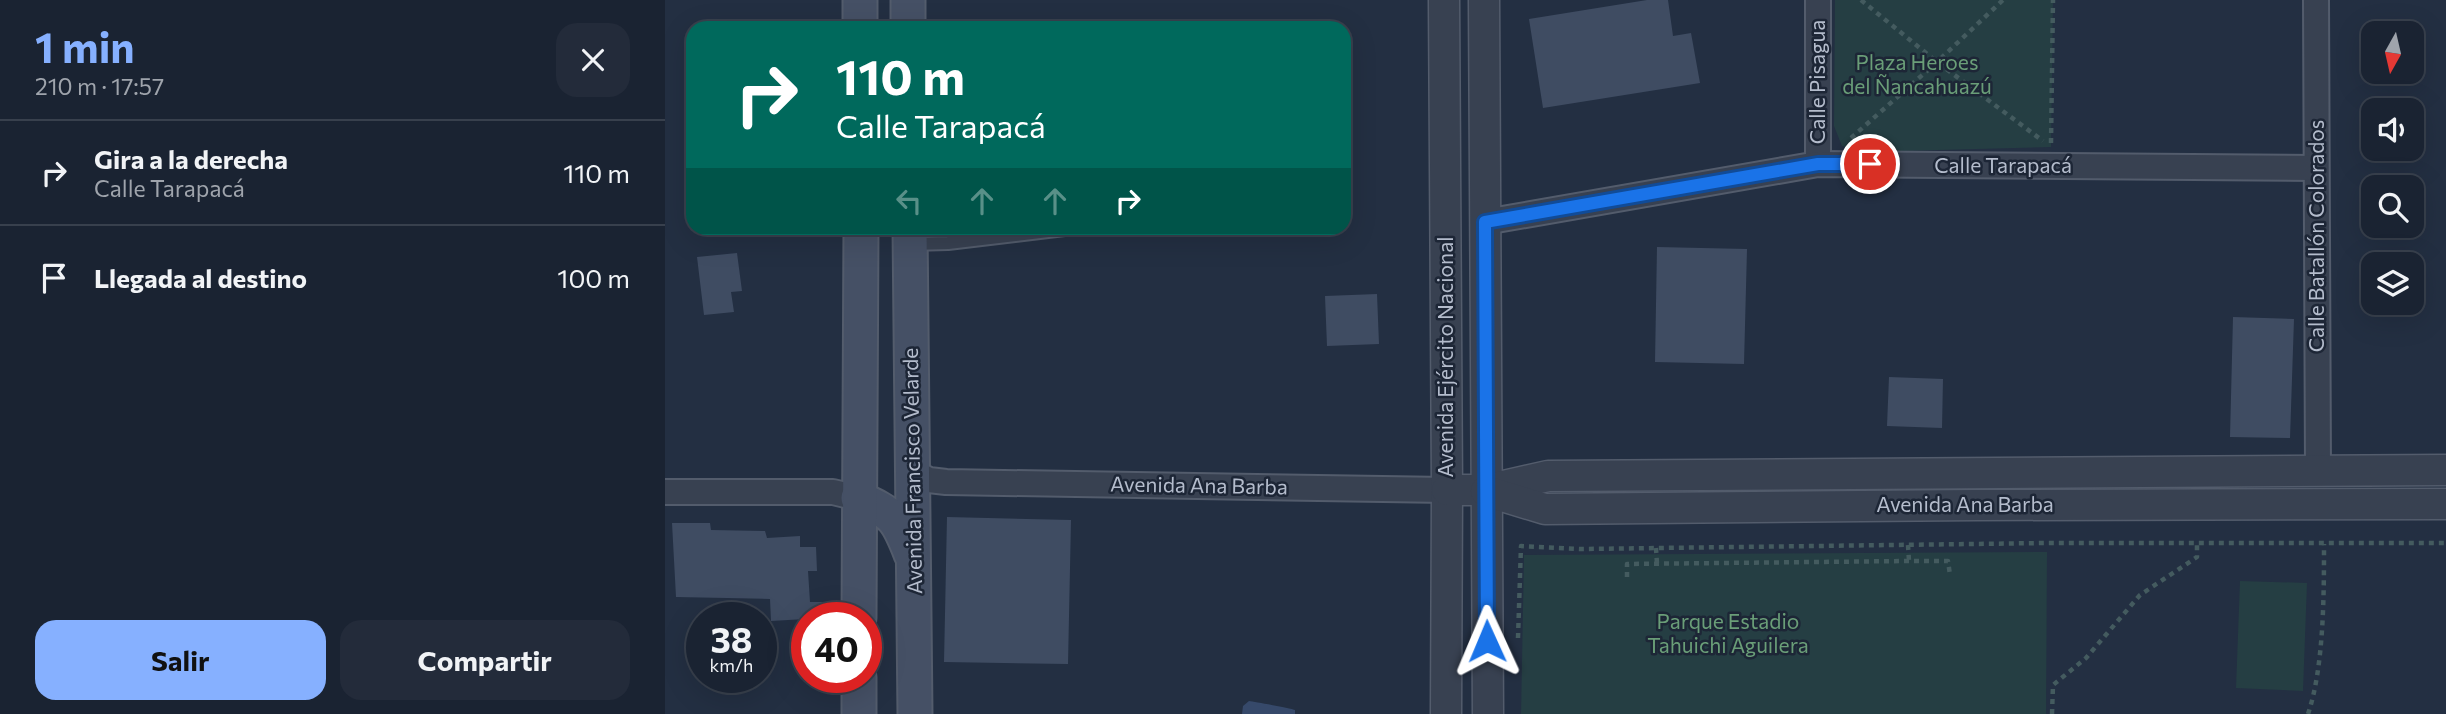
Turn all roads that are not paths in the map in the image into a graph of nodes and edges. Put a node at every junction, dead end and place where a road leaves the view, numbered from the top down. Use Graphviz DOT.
graph roads {
  1 [pos="860,0"];
  2 [pos="908,0"];
  3 [pos="1444,0"];
  4 [pos="1484,0"];
  5 [pos="1818,0"];
  6 [pos="2316,0"];
  7 [pos="860,21"];
  8 [pos="908,21"];
  9 [pos="1818,164"];
  10 [pos="2316,168"];
  11 [pos="1485,222"];
  12 [pos="861,235"];
  13 [pos="1015,235"];
  14 [pos="910,236"];
  15 [pos="861,389"];
  16 [pos="913,464"];
  17 [pos="2446,470"];
  18 [pos="2284,471"];
  19 [pos="2318,471"];
  20 [pos="1975,472"];
  21 [pos="1447,490"];
  22 [pos="1486,490"];
  23 [pos="665,492"];
  24 [pos="858,499"];
  25 [pos="2285,504"];
  26 [pos="2446,504"];
  27 [pos="1975,505"];
  28 [pos="915,562"];
  29 [pos="859,602"];
  30 [pos="859,693"];
  31 [pos="859,714"];
  32 [pos="915,714"];
  33 [pos="1446,714"];
  34 [pos="1488,714"];
  1 -- 7 [label="main road"];
  2 -- 8 [label="main road"];
  3 -- 21 [label="street, Avenida Ejército Nacional"];
  4 -- 11 [label="street, Avenida Ejército Nacional"];
  5 -- 9 [label="street, Calle Pisagua"];
  6 -- 10 [label="street, Calle Batallón Colorados"];
  9 -- 10 [label="street, Calle Tarapacá"];
  9 -- 11 [label="street, Calle Tarapacá"];
  10 -- 19 [label="street, Calle Batallón Colorados"];
  11 -- 22 [label="street, Avenida Ejército Nacional"];
  12 -- 15 [label="main road"];
  13 -- 14 [label="lane"];
  14 -- 16 [label="main road, Avenida Francisco Velarde"];
  15 -- 16 [label="main road"];
  15 -- 24 [label="main road"];
  16 -- 21 [label="street, Avenida Ana Barba"];
  16 -- 28 [label="main road, Avenida Francisco Velarde"];
  17 -- 19 [label="street, Avenida Ana Barba"];
  18 -- 19 [label="street, Avenida Ana Barba"];
  18 -- 20 [label="street, Avenida Ana Barba"];
  18 -- 25 [label="street"];
  20 -- 22 [label="street, Avenida Ana Barba"];
  20 -- 27 [label="street"];
  21 -- 22 [label="street, Avenida Ana Barba"];
  21 -- 33 [label="street, Avenida Ejército Nacional"];
  22 -- 27 [label="street, Avenida Ana Barba"];
  22 -- 34 [label="street, Avenida Ejército Nacional"];
  23 -- 24 [label="street"];
  24 -- 28 [label="main road"];
  24 -- 29 [label="main road"];
  25 -- 26 [label="street, Avenida Ana Barba"];
  25 -- 27 [label="street, Avenida Ana Barba"];
  28 -- 32 [label="main road, Avenida Francisco Velarde"];
  30 -- 31 [label="main road"];
}
